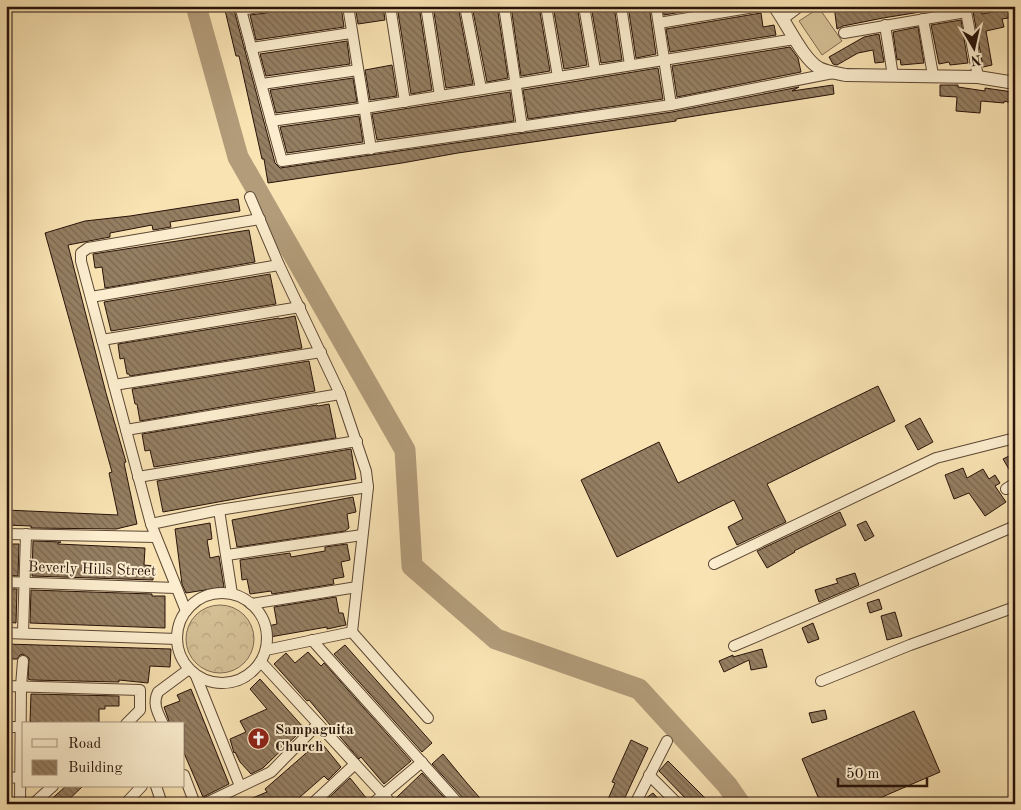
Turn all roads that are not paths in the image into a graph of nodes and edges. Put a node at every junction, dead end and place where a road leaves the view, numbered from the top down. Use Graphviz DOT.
graph roads {
  1 [pos="264,6"];
  2 [pos="348,6"];
  3 [pos="390,6"];
  4 [pos="426,6"];
  5 [pos="465,6"];
  6 [pos="504,6"];
  7 [pos="546,6"];
  8 [pos="584,6"];
  9 [pos="621,6"];
  10 [pos="656,6"];
  11 [pos="760,6"];
  12 [pos="774,6"];
  13 [pos="800,6"];
  14 [pos="240,8"];
  15 [pos="965,9"];
  16 [pos="783,19"];
  17 [pos="923,19"];
  18 [pos="659,23"];
  19 [pos="884,25"];
  20 [pos="352,33"];
  21 [pos="844,33"];
  22 [pos="795,39"];
  23 [pos="251,48"];
  24 [pos="665,60"];
  25 [pos="630,65"];
  26 [pos="358,70"];
  27 [pos="595,70"];
  28 [pos="834,73"];
  29 [pos="934,75"];
  30 [pos="893,76"];
  31 [pos="558,77"];
  32 [pos="978,77"];
  33 [pos="1015,83"];
  34 [pos="262,84"];
  35 [pos="516,84"];
  36 [pos="481,89"];
  37 [pos="440,96"];
  38 [pos="405,102"];
  39 [pos="671,105"];
  40 [pos="366,108"];
  41 [pos="271,121"];
  42 [pos="522,127"];
  43 [pos="371,149"];
  44 [pos="250,196"];
  45 [pos="260,219"];
  46 [pos="279,265"];
  47 [pos="91,297"];
  48 [pos="300,307"];
  49 [pos="102,340"];
  50 [pos="321,352"];
  51 [pos="114,385"];
  52 [pos="340,394"];
  53 [pos="126,430"];
  54 [pos="1015,438"];
  55 [pos="356,441"];
  56 [pos="138,477"];
  57 [pos="368,487"];
  58 [pos="219,510"];
  59 [pos="151,524"];
  60 [pos="1015,526"];
  61 [pos="6,534"];
  62 [pos="26,534"];
  63 [pos="362,535"];
  64 [pos="156,537"];
  65 [pos="227,555"];
  66 [pos="714,564"];
  67 [pos="6,582"];
  68 [pos="25,583"];
  69 [pos="357,587"];
  70 [pos="176,588"];
  71 [pos="232,594"];
  72 [pos="251,604"];
  73 [pos="1015,607"];
  74 [pos="186,610"];
  75 [pos="352,632"];
  76 [pos="6,633"];
  77 [pos="23,633"];
  78 [pos="177,639"];
  79 [pos="312,640"];
  80 [pos="734,646"];
  81 [pos="266,650"];
  82 [pos="23,661"];
  83 [pos="261,662"];
  84 [pos="193,672"];
  85 [pos="821,681"];
  86 [pos="6,686"];
  87 [pos="21,686"];
  88 [pos="428,718"];
  89 [pos="128,722"];
  90 [pos="162,722"];
  91 [pos="318,724"];
  92 [pos="6,727"];
  93 [pos="22,727"];
  94 [pos="667,741"];
  95 [pos="422,762"];
  96 [pos="355,764"];
  97 [pos="649,775"];
  98 [pos="6,777"];
  99 [pos="185,777"];
  100 [pos="20,778"];
  101 [pos="240,786"];
  102 [pos="51,788"];
  103 [pos="140,788"];
  104 [pos="157,788"];
  105 [pos="383,794"];
  106 [pos="20,804"];
  107 [pos="32,804"];
  108 [pos="125,804"];
  109 [pos="162,804"];
  110 [pos="196,804"];
  111 [pos="204,804"];
  112 [pos="312,804"];
  113 [pos="372,804"];
  114 [pos="392,804"];
  115 [pos="459,804"];
  116 [pos="635,804"];
  117 [pos="678,804"];
  1 -- 14 [label="street"];
  2 -- 20 [label="street"];
  3 -- 38 [label="street"];
  4 -- 37 [label="street"];
  5 -- 36 [label="street"];
  6 -- 35 [label="street"];
  7 -- 31 [label="street"];
  8 -- 27 [label="street"];
  9 -- 25 [label="street"];
  10 -- 18 [label="street"];
  11 -- 18 [label="street"];
  12 -- 16 [label="street"];
  13 -- 16 [label="street"];
  14 -- 23 [label="street"];
  15 -- 17 [label="street"];
  15 -- 32 [label="street"];
  16 -- 22 [label="street"];
  17 -- 19 [label="street"];
  17 -- 29 [label="street"];
  18 -- 24 [label="street"];
  19 -- 21 [label="street"];
  19 -- 30 [label="street"];
  20 -- 23 [label="street"];
  20 -- 26 [label="street"];
  22 -- 24 [label="street"];
  22 -- 28 [label="street"];
  23 -- 34 [label="street"];
  24 -- 25 [label="street"];
  24 -- 39 [label="street"];
  25 -- 27 [label="street"];
  26 -- 34 [label="street"];
  26 -- 40 [label="street"];
  27 -- 31 [label="street"];
  28 -- 30 [label="street"];
  28 -- 39 [label="street"];
  29 -- 30 [label="street"];
  29 -- 32 [label="street"];
  31 -- 35 [label="street"];
  32 -- 33 [label="street"];
  34 -- 41 [label="street"];
  35 -- 36 [label="street"];
  35 -- 42 [label="street"];
  36 -- 37 [label="street"];
  37 -- 38 [label="street"];
  38 -- 40 [label="street"];
  39 -- 42 [label="street"];
  40 -- 41 [label="street"];
  40 -- 43 [label="street"];
  41 -- 43 [label="street"];
  42 -- 43 [label="street"];
  44 -- 45 [label="street"];
  45 -- 46 [label="street"];
  45 -- 47 [label="street"];
  46 -- 47 [label="street"];
  46 -- 48 [label="street"];
  47 -- 49 [label="street"];
  48 -- 49 [label="street"];
  48 -- 50 [label="street"];
  49 -- 51 [label="street"];
  50 -- 51 [label="street"];
  50 -- 52 [label="street"];
  51 -- 53 [label="street"];
  52 -- 53 [label="street"];
  52 -- 55 [label="street"];
  53 -- 56 [label="street"];
  54 -- 66 [label="street"];
  55 -- 56 [label="street"];
  55 -- 57 [label="street"];
  56 -- 59 [label="street"];
  57 -- 58 [label="street"];
  57 -- 63 [label="street"];
  58 -- 59 [label="street"];
  58 -- 65 [label="street"];
  59 -- 64 [label="street"];
  60 -- 80 [label="street"];
  61 -- 62 [label="street"];
  62 -- 64 [label="street"];
  62 -- 68 [label="street"];
  63 -- 65 [label="street"];
  63 -- 69 [label="street"];
  64 -- 70 [label="street"];
  65 -- 71 [label="street"];
  67 -- 68 [label="street, Beverly Hills Street"];
  68 -- 70 [label="street, Beverly Hills Street"];
  68 -- 77 [label="street"];
  69 -- 72 [label="street"];
  69 -- 75 [label="street"];
  70 -- 74 [label="street"];
  71 -- 72 [label="street"];
  71 -- 74 [label="street"];
  72 -- 81 [label="street"];
  73 -- 85 [label="street"];
  74 -- 78 [label="street"];
  75 -- 79 [label="street"];
  75 -- 88 [label="street"];
  76 -- 77 [label="street"];
  77 -- 78 [label="street"];
  78 -- 84 [label="street"];
  79 -- 81 [label="street"];
  79 -- 95 [label="street"];
  81 -- 83 [label="street"];
  82 -- 87 [label="street"];
  83 -- 84 [label="street"];
  83 -- 91 [label="street"];
  84 -- 90 [label="street"];
  84 -- 101 [label="street"];
  86 -- 87 [label="street"];
  87 -- 89 [label="street"];
  87 -- 93 [label="street"];
  91 -- 96 [label="street"];
  91 -- 101 [label="street"];
  92 -- 93 [label="street"];
  93 -- 100 [label="street"];
  94 -- 97 [label="street"];
  95 -- 105 [label="street"];
  95 -- 115 [label="street"];
  96 -- 105 [label="street"];
  96 -- 112 [label="street"];
  97 -- 116 [label="street"];
  97 -- 117 [label="street"];
  98 -- 100 [label="street"];
  99 -- 110 [label="street"];
  100 -- 106 [label="street"];
  101 -- 111 [label="street"];
  102 -- 107 [label="street"];
  103 -- 108 [label="street"];
  104 -- 109 [label="street"];
  105 -- 113 [label="street"];
  105 -- 114 [label="street"];
}
